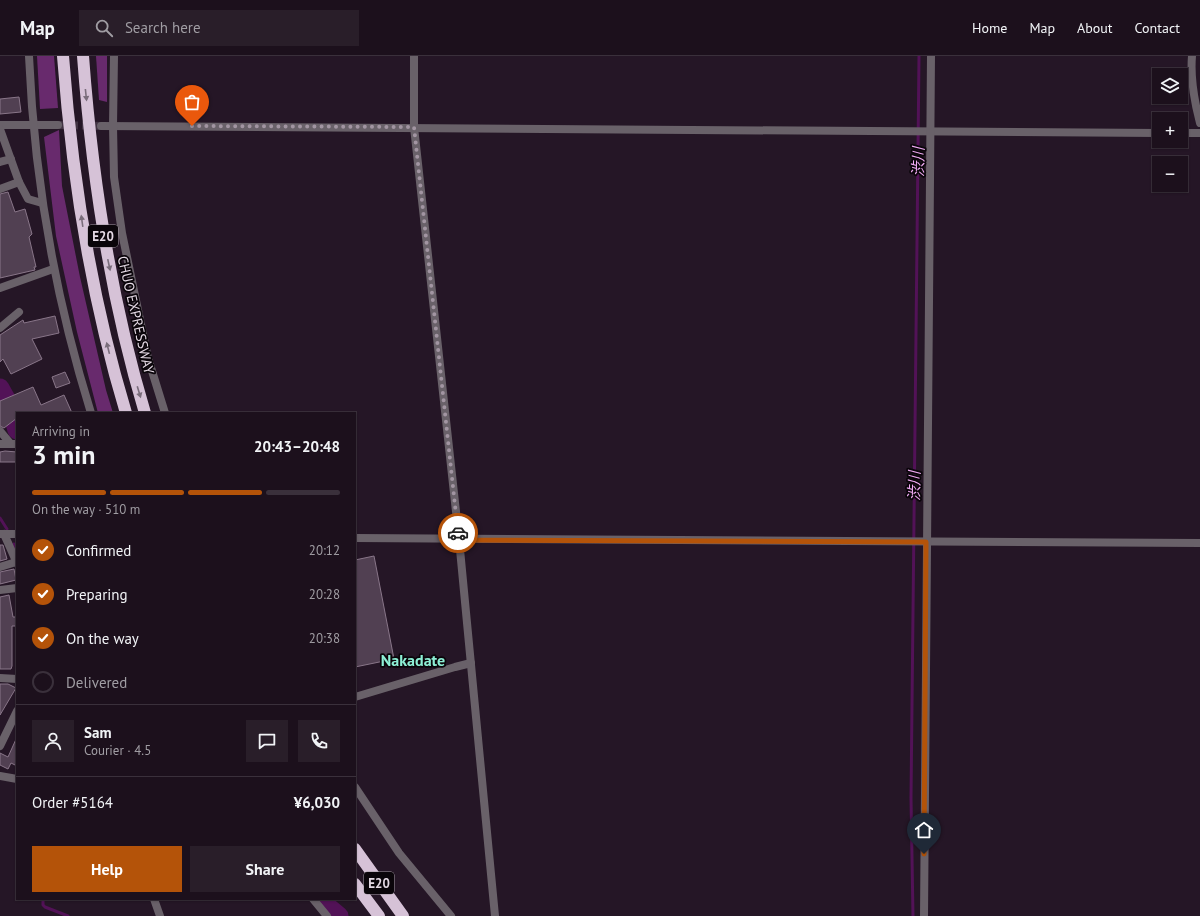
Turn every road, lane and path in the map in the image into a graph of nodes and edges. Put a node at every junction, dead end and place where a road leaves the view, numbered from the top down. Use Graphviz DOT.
graph roads {
  1 [pos="29,56"];
  2 [pos="64,56"];
  3 [pos="83,56"];
  4 [pos="114,56"];
  5 [pos="414,56"];
  6 [pos="931,56"];
  7 [pos="1192,56"];
  8 [pos="1200,123"];
  9 [pos="0,125"];
  10 [pos="35,125"];
  11 [pos="58,125"];
  12 [pos="101,126"];
  13 [pos="113,126"];
  14 [pos="414,127"];
  15 [pos="0,129"];
  16 [pos="929,132"];
  17 [pos="1152,133"];
  18 [pos="1188,133"];
  19 [pos="1200,133"];
  20 [pos="11,158"];
  21 [pos="0,162"];
  22 [pos="19,182"];
  23 [pos="0,189"];
  24 [pos="42,203"];
  25 [pos="53,269"];
  26 [pos="0,288"];
  27 [pos="19,312"];
  28 [pos="0,328"];
  29 [pos="91,412"];
  30 [pos="126,412"];
  31 [pos="145,412"];
  32 [pos="165,412"];
  33 [pos="0,431"];
  34 [pos="0,444"];
  35 [pos="13,444"];
  36 [pos="2,534"];
  37 [pos="16,534"];
  38 [pos="356,538"];
  39 [pos="459,540"];
  40 [pos="924,542"];
  41 [pos="1200,543"];
  42 [pos="16,561"];
  43 [pos="16,563"];
  44 [pos="0,567"];
  45 [pos="16,588"];
  46 [pos="0,590"];
  47 [pos="471,664"];
  48 [pos="0,678"];
  49 [pos="16,679"];
  50 [pos="356,697"];
  51 [pos="16,713"];
  52 [pos="0,746"];
  53 [pos="0,776"];
  54 [pos="16,779"];
  55 [pos="356,788"];
  56 [pos="356,850"];
  57 [pos="356,885"];
  58 [pos="154,900"];
  59 [pos="315,900"];
  60 [pos="160,916"];
  61 [pos="326,916"];
  62 [pos="379,916"];
  63 [pos="403,916"];
  64 [pos="451,916"];
  65 [pos="495,916"];
  66 [pos="924,916"];
  1 -- 10 [label="street"];
  30 -- 2 [label="highway, E20, one-way"];
  3 -- 31 [label="highway, CHUO EXPRESSWAY / E20, one-way"];
  4 -- 13 [label="street"];
  5 -- 14 [label="street"];
  6 -- 16 [label="street"];
  7 -- 8 [label="street"];
  9 -- 10 [label="street"];
  10 -- 11 [label="street"];
  10 -- 24 [label="street"];
  12 -- 13 [label="street"];
  13 -- 14 [label="street"];
  13 -- 32 [label="street"];
  14 -- 16 [label="street"];
  14 -- 39 [label="street"];
  15 -- 20 [label="street"];
  16 -- 17 [label="street"];
  16 -- 40 [label="street"];
  18 -- 19 [label="street"];
  20 -- 21 [label="street"];
  20 -- 22 [label="street"];
  22 -- 23 [label="street"];
  22 -- 24 [label="street"];
  24 -- 25 [label="street"];
  25 -- 26 [label="street"];
  25 -- 29 [label="street"];
  27 -- 28 [label="street"];
  33 -- 35 [label="street"];
  34 -- 35 [label="street"];
  36 -- 37 [label="street"];
  36 -- 42 [label="street"];
  38 -- 39 [label="street"];
  39 -- 40 [label="street"];
  39 -- 47 [label="street"];
  40 -- 41 [label="street"];
  40 -- 66 [label="street"];
  43 -- 44 [label="street"];
  45 -- 46 [label="street"];
  47 -- 50 [label="street"];
  47 -- 65 [label="street"];
  48 -- 49 [label="street"];
  51 -- 52 [label="street"];
  53 -- 54 [label="street"];
  55 -- 64 [label="street"];
  56 -- 63 [label="highway, E20"];
  57 -- 62 [label="highway, E20"];
  58 -- 60 [label="street"];
  59 -- 61 [label="street"];
}
